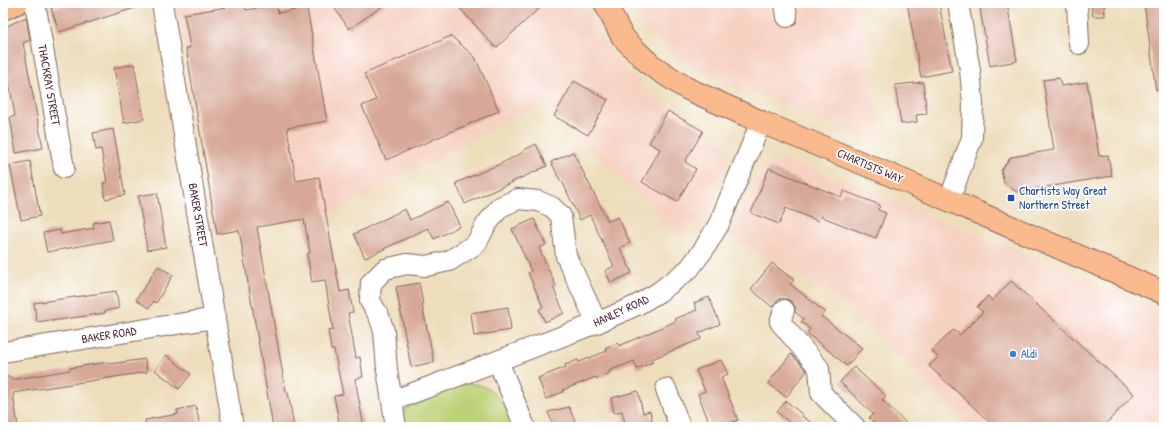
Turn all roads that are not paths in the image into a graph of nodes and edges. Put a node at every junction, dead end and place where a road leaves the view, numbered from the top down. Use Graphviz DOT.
graph roads {
  1 [pos="17,3"];
  2 [pos="35,3"];
  3 [pos="162,3"];
  4 [pos="605,3"];
  5 [pos="958,3"];
  6 [pos="1077,3"];
  7 [pos="3,9"];
  8 [pos="1079,44"];
  9 [pos="761,122"];
  10 [pos="64,168"];
  11 [pos="949,200"];
  12 [pos="1164,293"];
  13 [pos="784,310"];
  14 [pos="215,318"];
  15 [pos="597,323"];
  16 [pos="3,352"];
  17 [pos="498,361"];
  18 [pos="666,389"];
  19 [pos="392,401"];
  20 [pos="233,427"];
  21 [pos="396,427"];
  22 [pos="526,427"];
  23 [pos="680,427"];
  24 [pos="855,427"];
  1 -- 7 [label="main road"];
  2 -- 10 [label="street, THACKRAY STREET"];
  3 -- 14 [label="street, BAKER STREET"];
  4 -- 9 [label="main road, CHARTISTS WAY"];
  5 -- 11 [label="street"];
  6 -- 8 [label="street"];
  9 -- 11 [label="main road, CHARTISTS WAY"];
  9 -- 15 [label="street, HANLEY ROAD"];
  11 -- 12 [label="main road, CHARTISTS WAY"];
  13 -- 24 [label="street"];
  14 -- 16 [label="street, BAKER ROAD"];
  14 -- 20 [label="street, BAKER STREET"];
  15 -- 17 [label="street, HANLEY ROAD"];
  15 -- 19 [label="street"];
  17 -- 19 [label="street, HANLEY ROAD"];
  17 -- 22 [label="street"];
  18 -- 23 [label="street"];
  19 -- 21 [label="street"];
}
